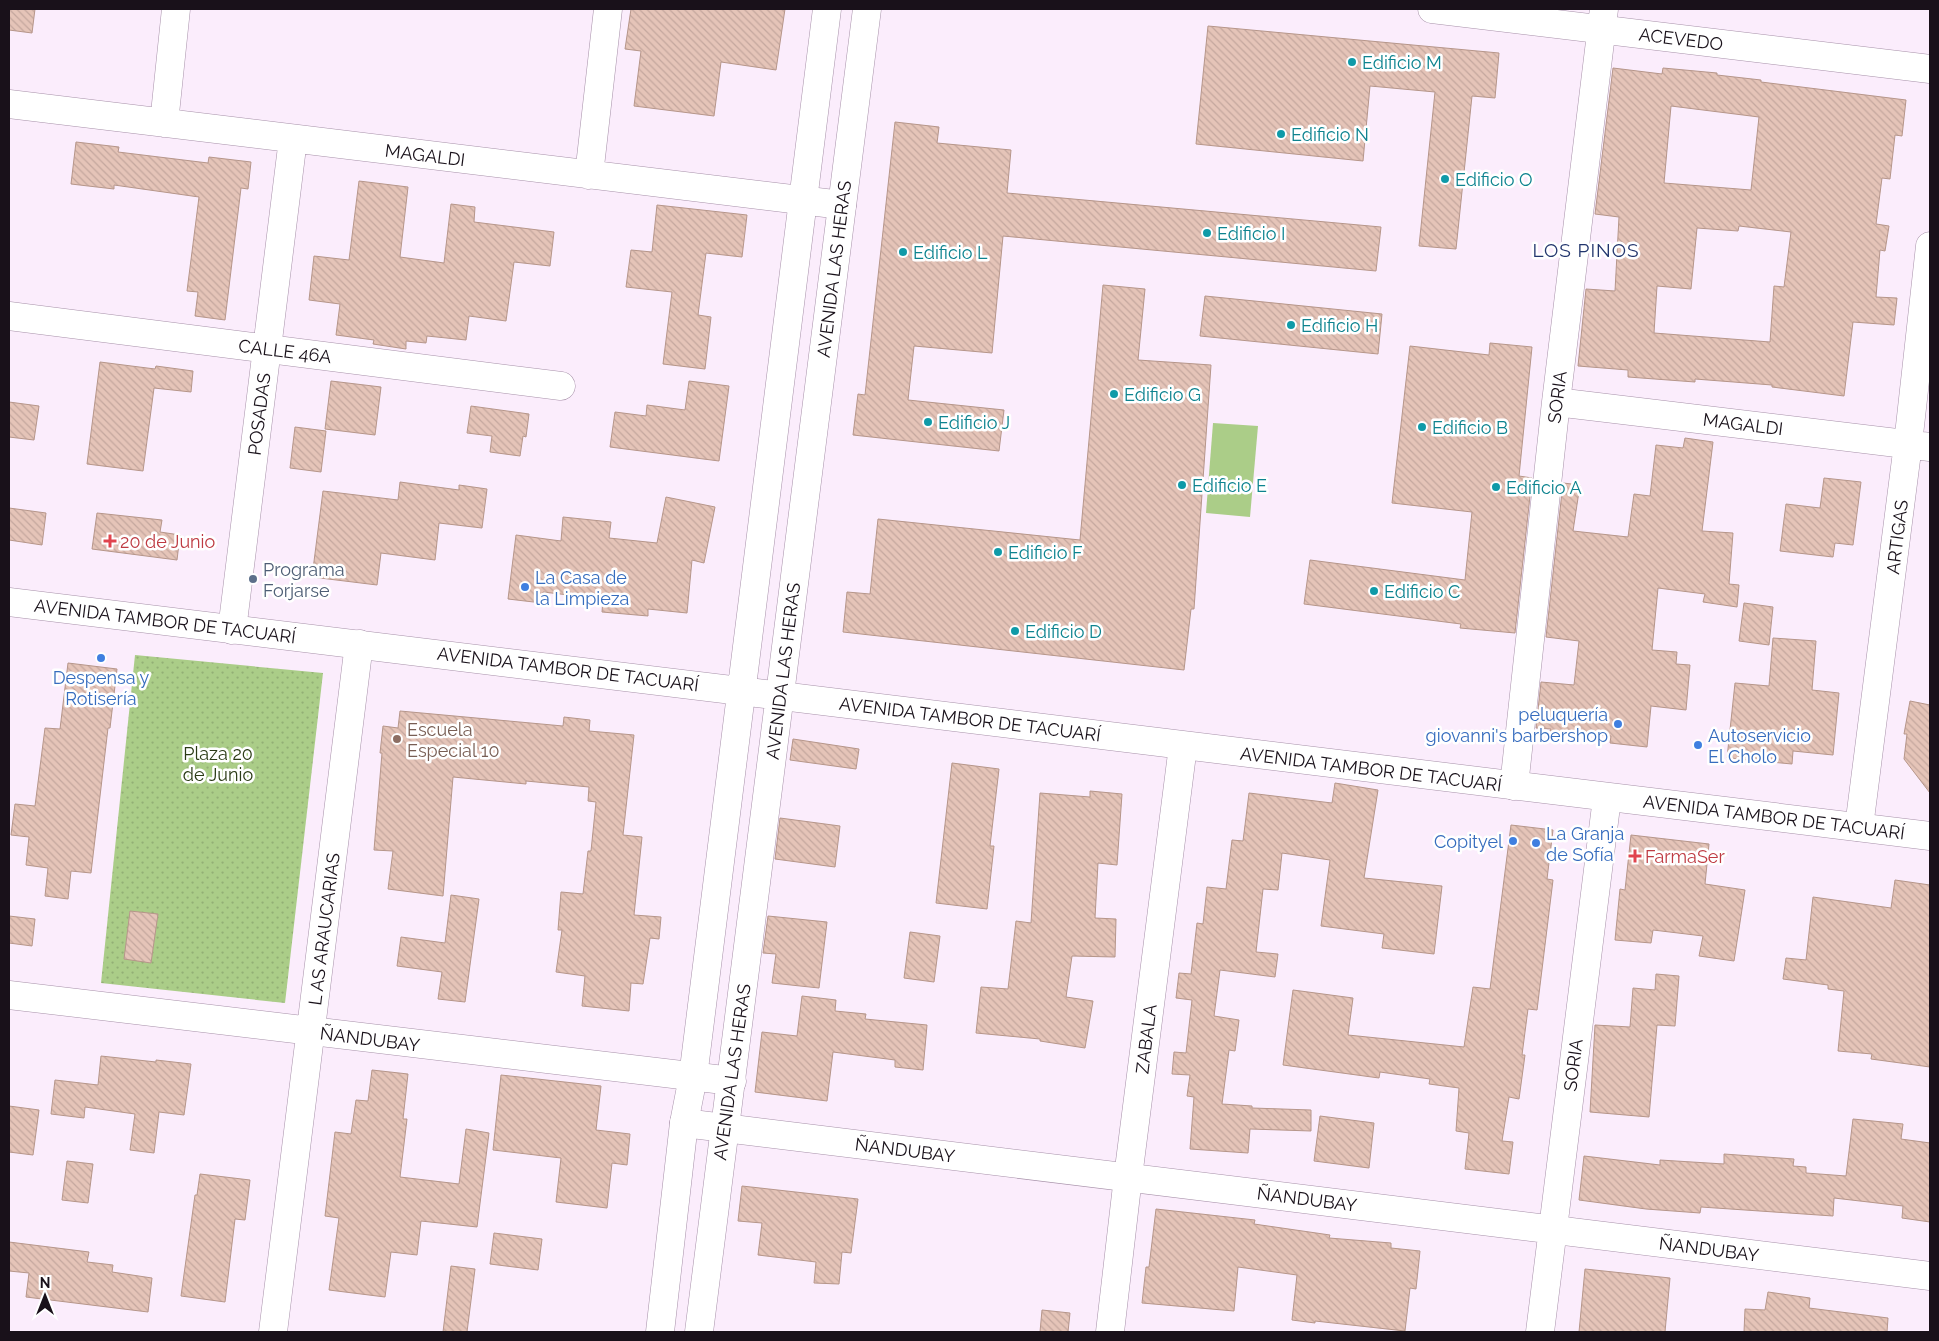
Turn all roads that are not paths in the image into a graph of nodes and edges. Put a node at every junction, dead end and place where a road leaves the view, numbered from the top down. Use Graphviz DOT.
graph roads {
  1 [pos="176,9"];
  2 [pos="608,9"];
  3 [pos="827,9"];
  4 [pos="867,9"];
  5 [pos="1432,9"];
  6 [pos="1602,19"];
  7 [pos="1930,69"];
  8 [pos="9,104"];
  9 [pos="164,123"];
  10 [pos="293,139"];
  11 [pos="589,175"];
  12 [pos="803,200"];
  13 [pos="842,205"];
  14 [pos="1930,246"];
  15 [pos="9,316"];
  16 [pos="267,349"];
  17 [pos="560,386"];
  18 [pos="1556,402"];
  19 [pos="1919,446"];
  20 [pos="9,602"];
  21 [pos="232,630"];
  22 [pos="359,644"];
  23 [pos="741,691"];
  24 [pos="780,695"];
  25 [pos="1184,746"];
  26 [pos="1514,786"];
  27 [pos="1608,798"];
  28 [pos="1859,827"];
  29 [pos="1930,836"];
  30 [pos="9,995"];
  31 [pos="311,1032"];
  32 [pos="693,1076"];
  33 [pos="732,1082"];
  34 [pos="684,1123"];
  35 [pos="724,1128"];
  36 [pos="1128,1177"];
  37 [pos="1552,1229"];
  38 [pos="1930,1276"];
  39 [pos="273,1332"];
  40 [pos="660,1332"];
  41 [pos="699,1332"];
  42 [pos="1110,1332"];
  43 [pos="1540,1332"];
  1 -- 9 [label="street"];
  2 -- 11 [label="street"];
  3 -- 12 [label="street"];
  4 -- 13 [label="street, AVENIDA LAS HERAS"];
  5 -- 6 [label="street, ACEVEDO"];
  6 -- 7 [label="street, ACEVEDO"];
  6 -- 18 [label="street, SORIA"];
  8 -- 9 [label="street, MAGALDI"];
  9 -- 10 [label="street, MAGALDI"];
  10 -- 11 [label="street, MAGALDI"];
  10 -- 16 [label="street, POSADAS"];
  11 -- 12 [label="street, MAGALDI"];
  12 -- 13 [label="street, MAGALDI"];
  12 -- 23 [label="street"];
  13 -- 24 [label="street, AVENIDA LAS HERAS"];
  14 -- 19 [label="street, ARTIGAS"];
  15 -- 16 [label="street, CALLE 46A"];
  16 -- 17 [label="street, CALLE 46A"];
  16 -- 21 [label="street, POSADAS"];
  18 -- 19 [label="street, MAGALDI"];
  18 -- 26 [label="street, SORIA"];
  19 -- 28 [label="street, ARTIGAS"];
  20 -- 21 [label="street, AVENIDA TAMBOR DE TACUARÍ"];
  21 -- 22 [label="street, AVENIDA TAMBOR DE TACUARÍ"];
  22 -- 23 [label="street, AVENIDA TAMBOR DE TACUARÍ"];
  22 -- 31 [label="street, L AS ARAUCARIAS"];
  23 -- 24 [label="street, AVENIDA TAMBOR DE TACUARÍ"];
  23 -- 32 [label="street"];
  24 -- 25 [label="street, AVENIDA TAMBOR DE TACUARÍ"];
  24 -- 33 [label="street, AVENIDA LAS HERAS"];
  25 -- 26 [label="street, AVENIDA TAMBOR DE TACUARÍ"];
  25 -- 36 [label="street, ZABALA"];
  26 -- 27 [label="street, AVENIDA TAMBOR DE TACUARÍ"];
  27 -- 28 [label="street, AVENIDA TAMBOR DE TACUARÍ"];
  27 -- 37 [label="street, SORIA"];
  28 -- 29 [label="street, AVENIDA TAMBOR DE TACUARÍ"];
  30 -- 31 [label="street, ÑANDUBAY"];
  31 -- 32 [label="street, ÑANDUBAY"];
  31 -- 39 [label="street, L AS ARAUCARIAS"];
  32 -- 33 [label="street, ÑANDUBAY"];
  32 -- 34 [label="street"];
  33 -- 35 [label="street, AVENIDA LAS HERAS"];
  34 -- 35 [label="street, ÑANDUBAY"];
  34 -- 40 [label="street"];
  35 -- 36 [label="street, ÑANDUBAY"];
  35 -- 41 [label="street, AVENIDA LAS HERAS"];
  36 -- 37 [label="street, ÑANDUBAY"];
  36 -- 42 [label="street, ZABALA"];
  37 -- 38 [label="street, ÑANDUBAY"];
  37 -- 43 [label="street, SORIA"];
}
